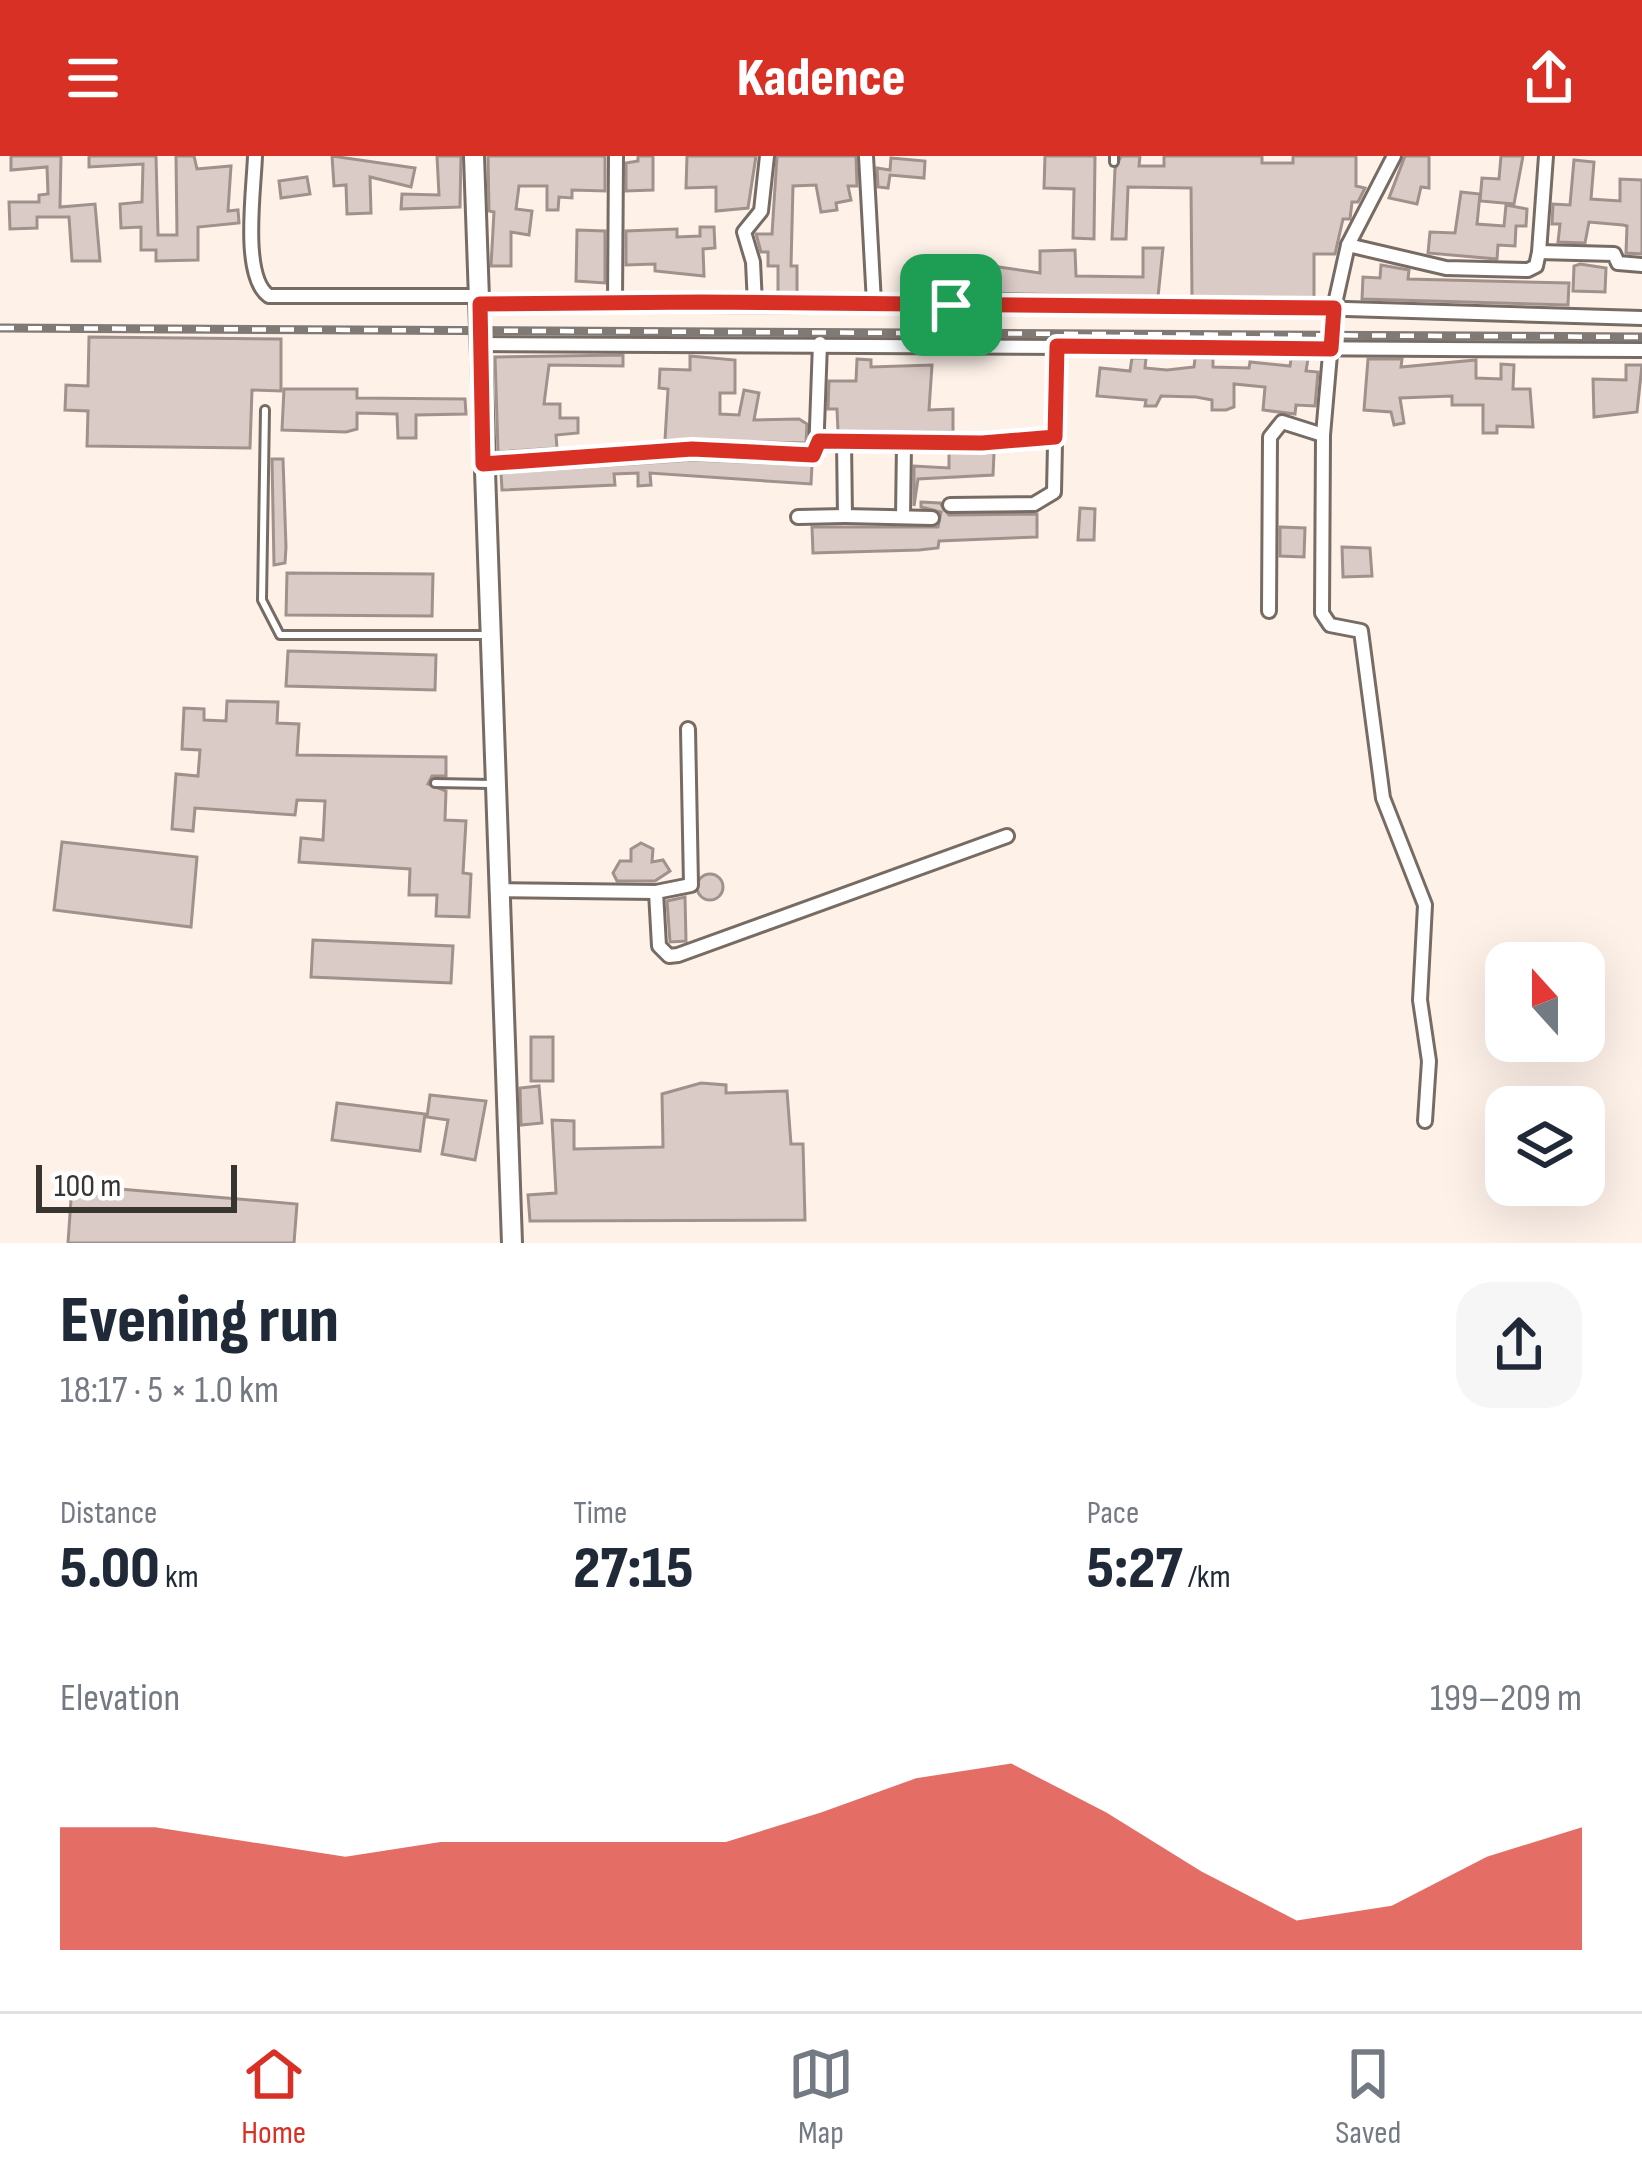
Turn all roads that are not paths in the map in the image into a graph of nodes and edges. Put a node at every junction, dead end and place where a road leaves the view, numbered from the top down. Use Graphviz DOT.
graph roads {
  1 [pos="255,156"];
  2 [pos="474,156"];
  3 [pos="616,156"];
  4 [pos="767,156"];
  5 [pos="866,156"];
  6 [pos="1394,156"];
  7 [pos="1546,156"];
  8 [pos="1348,245"];
  9 [pos="1539,252"];
  10 [pos="1642,265"];
  11 [pos="480,300"];
  12 [pos="616,302"];
  13 [pos="874,303"];
  14 [pos="755,304"];
  15 [pos="1334,308"];
  16 [pos="1642,318"];
  17 [pos="820,343"];
  18 [pos="479,344"];
  19 [pos="1057,346"];
  20 [pos="1331,349"];
  21 [pos="1642,350"];
  22 [pos="265,410"];
  23 [pos="1323,434"];
  24 [pos="1055,437"];
  25 [pos="819,441"];
  26 [pos="844,442"];
  27 [pos="904,444"];
  28 [pos="483,464"];
  29 [pos="950,505"];
  30 [pos="845,516"];
  31 [pos="798,517"];
  32 [pos="903,517"];
  33 [pos="932,518"];
  34 [pos="1269,611"];
  35 [pos="488,635"];
  36 [pos="688,729"];
  37 [pos="435,784"];
  38 [pos="493,784"];
  39 [pos="1007,836"];
  40 [pos="496,890"];
  41 [pos="656,892"];
  42 [pos="1425,1121"];
  43 [pos="512,1243"];
  1 -- 11 [label="street"];
  2 -- 11 [label="main road"];
  3 -- 12 [label="street"];
  4 -- 14 [label="street"];
  5 -- 13 [label="street"];
  6 -- 8 [label="street"];
  7 -- 9 [label="street"];
  8 -- 9 [label="street"];
  8 -- 15 [label="street"];
  9 -- 10 [label="street"];
  11 -- 12 [label="street"];
  11 -- 18 [label="main road"];
  12 -- 14 [label="street"];
  13 -- 14 [label="street"];
  13 -- 15 [label="street"];
  15 -- 16 [label="street"];
  15 -- 20 [label="street"];
  17 -- 18 [label="street"];
  17 -- 19 [label="street"];
  17 -- 25 [label="street"];
  18 -- 28 [label="main road"];
  19 -- 20 [label="street"];
  19 -- 24 [label="street"];
  20 -- 21 [label="street"];
  20 -- 23 [label="street"];
  22 -- 35 [label="lane"];
  23 -- 34 [label="street"];
  23 -- 42 [label="street"];
  24 -- 27 [label="street"];
  24 -- 29 [label="street"];
  25 -- 26 [label="street"];
  25 -- 28 [label="street"];
  26 -- 27 [label="street"];
  26 -- 30 [label="street"];
  27 -- 32 [label="street"];
  28 -- 35 [label="main road"];
  30 -- 31 [label="street"];
  30 -- 32 [label="street"];
  32 -- 33 [label="street"];
  35 -- 38 [label="main road"];
  36 -- 41 [label="street"];
  37 -- 38 [label="lane"];
  38 -- 40 [label="main road"];
  39 -- 41 [label="street"];
  40 -- 41 [label="street"];
  40 -- 43 [label="main road"];
}
